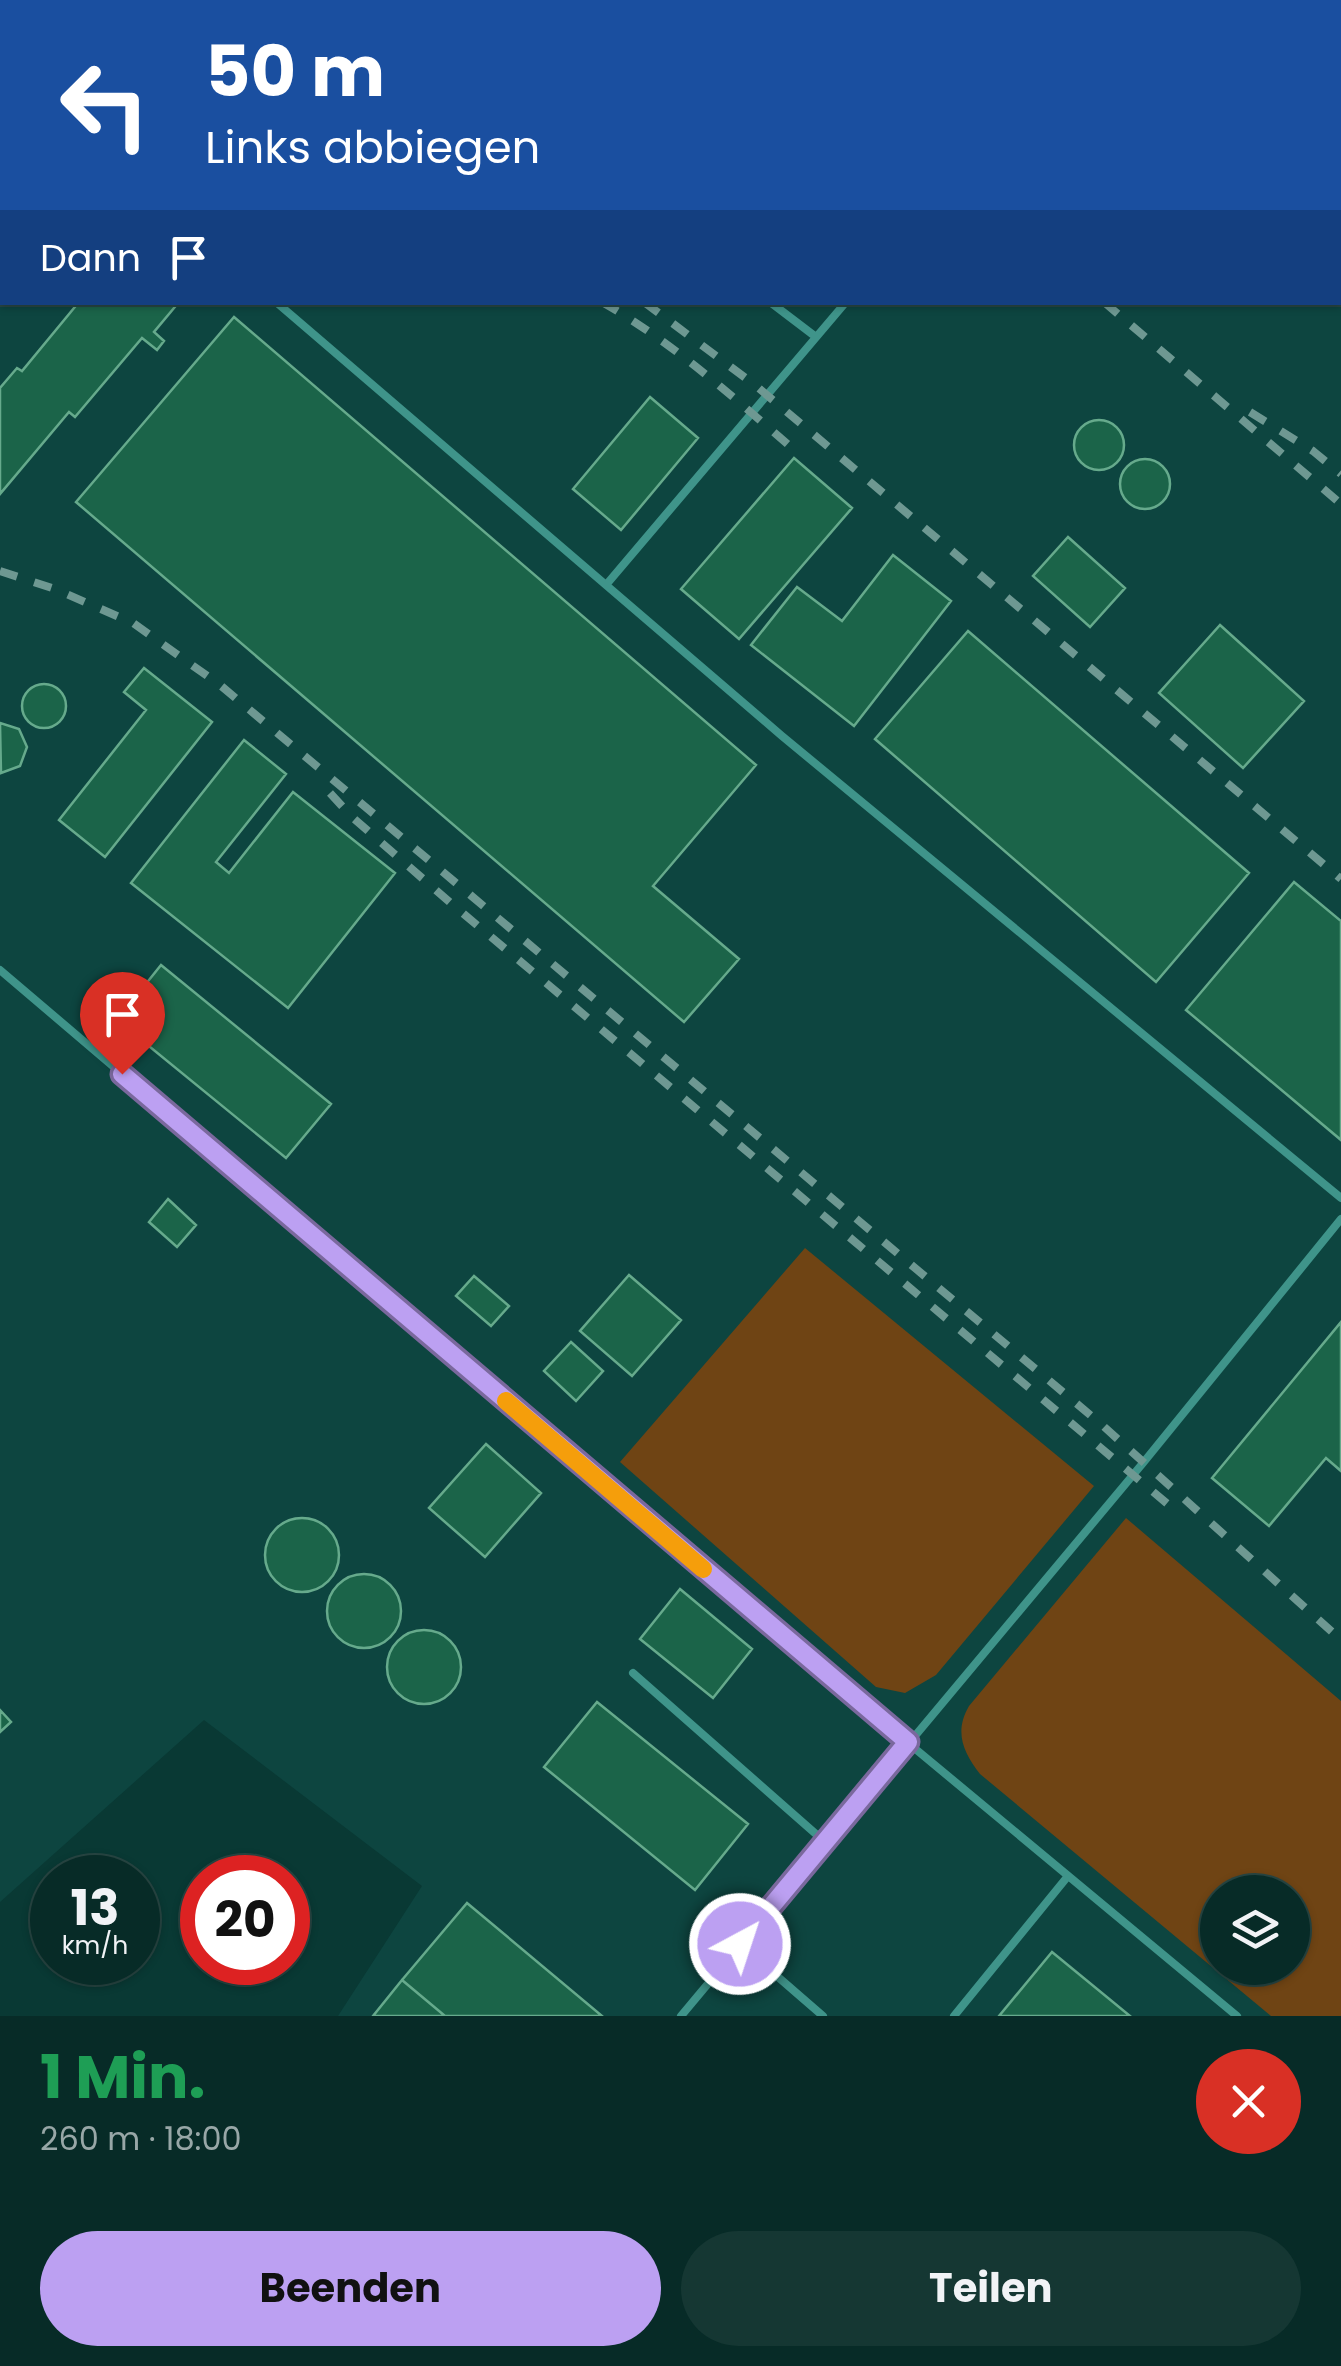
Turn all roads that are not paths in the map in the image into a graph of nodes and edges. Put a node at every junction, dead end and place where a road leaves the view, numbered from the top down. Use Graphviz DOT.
graph roads {
  1 [pos="280,305"];
  2 [pos="774,305"];
  3 [pos="844,305"];
  4 [pos="816,338"];
  5 [pos="606,584"];
  6 [pos="0,970"];
  7 [pos="1341,1198"];
  8 [pos="1341,1219"];
  9 [pos="633,1673"];
  10 [pos="908,1742"];
  11 [pos="825,1842"];
  12 [pos="1068,1876"];
  13 [pos="740,1944"];
  14 [pos="681,2016"];
  15 [pos="823,2016"];
  16 [pos="954,2016"];
  17 [pos="1237,2016"];
  1 -- 5 [label="lane"];
  2 -- 4 [label="lane"];
  3 -- 4 [label="lane"];
  4 -- 5 [label="lane"];
  5 -- 7 [label="lane"];
  6 -- 10 [label="lane"];
  8 -- 10 [label="lane"];
  9 -- 11 [label="lane"];
  10 -- 11 [label="lane"];
  10 -- 12 [label="lane"];
  11 -- 13 [label="lane"];
  12 -- 16 [label="lane"];
  12 -- 17 [label="lane"];
  13 -- 14 [label="lane"];
  13 -- 15 [label="lane"];
}
